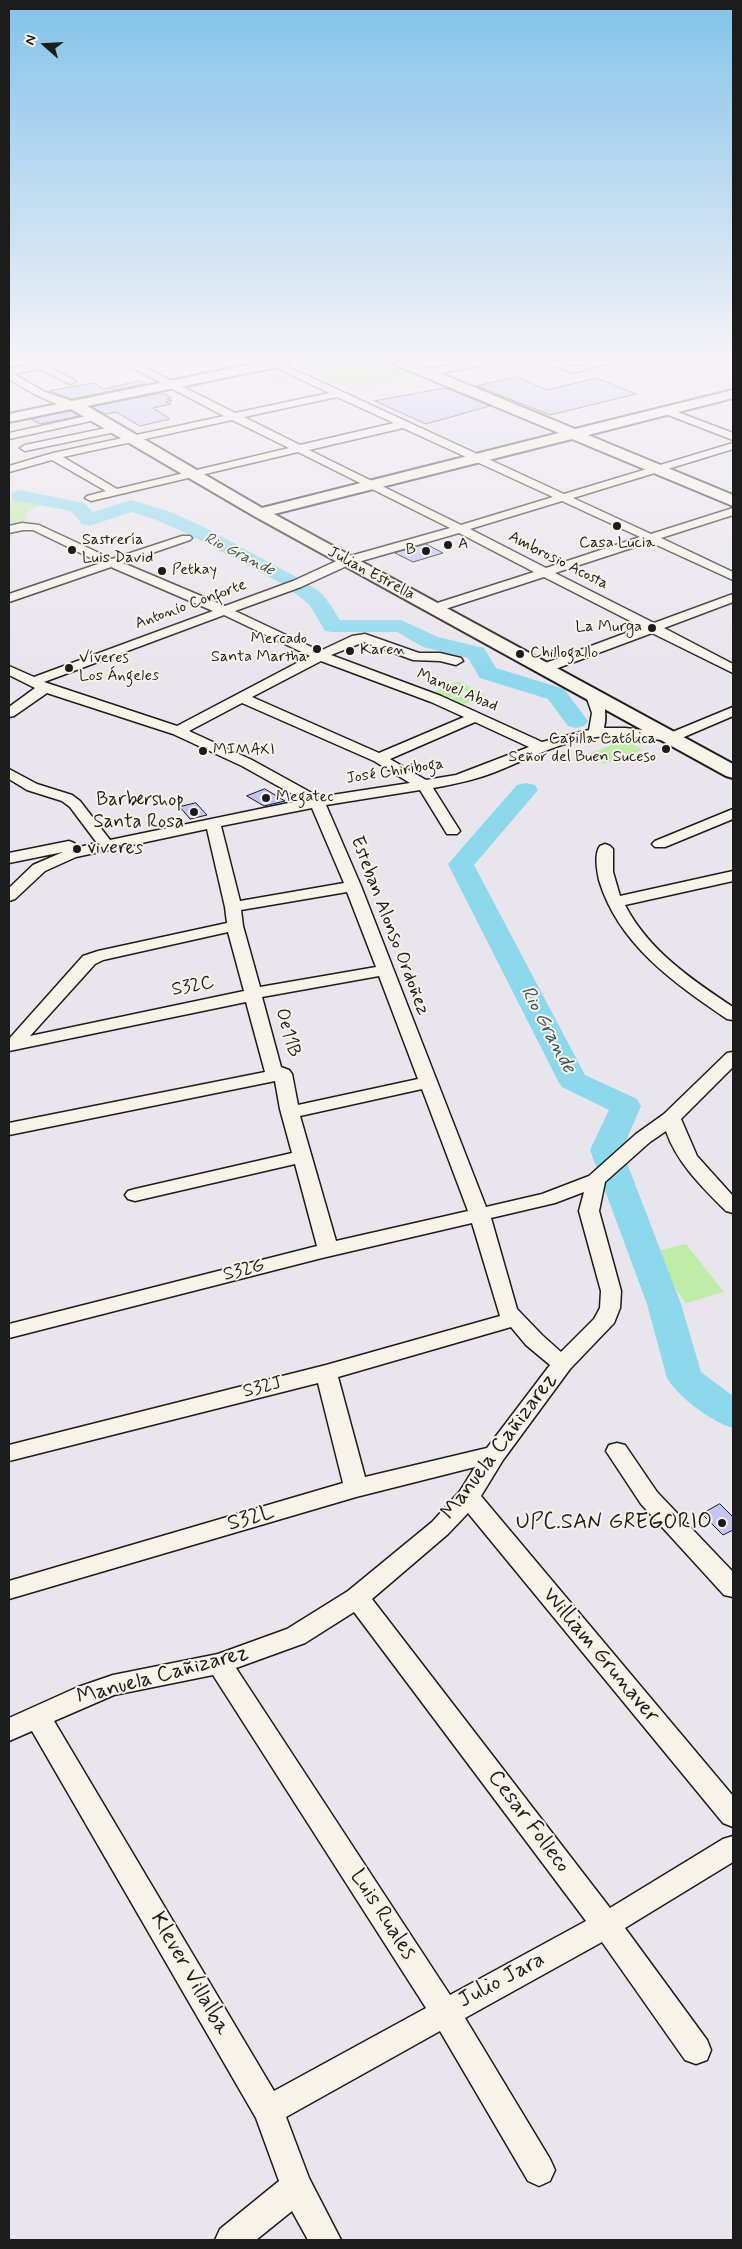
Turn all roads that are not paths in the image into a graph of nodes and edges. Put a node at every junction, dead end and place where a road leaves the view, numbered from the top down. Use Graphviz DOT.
graph roads {
  1 [pos="72,467"];
  2 [pos="179,467"];
  3 [pos="221,467"];
  4 [pos="337,467"];
  5 [pos="441,467"];
  6 [pos="496,467"];
  7 [pos="649,467"];
  8 [pos="666,467"];
  9 [pos="656,470"];
  10 [pos="191,474"];
  11 [pos="373,484"];
  12 [pos="115,492"];
  13 [pos="91,498"];
  14 [pos="564,498"];
  15 [pos="733,501"];
  16 [pos="733,510"];
  17 [pos="260,513"];
  18 [pos="459,529"];
  19 [pos="9,530"];
  20 [pos="186,538"];
  21 [pos="648,538"];
  22 [pos="347,561"];
  23 [pos="112,563"];
  24 [pos="544,572"];
  25 [pos="733,576"];
  26 [pos="9,598"];
  27 [pos="733,598"];
  28 [pos="435,608"];
  29 [pos="225,611"];
  30 [pos="652,628"];
  31 [pos="320,656"];
  32 [pos="456,660"];
  33 [pos="545,668"];
  34 [pos="733,669"];
  35 [pos="9,670"];
  36 [pos="39,685"];
  37 [pos="592,693"];
  38 [pos="243,698"];
  39 [pos="733,711"];
  40 [pos="9,713"];
  41 [pos="476,716"];
  42 [pos="178,731"];
  43 [pos="596,733"];
  44 [pos="672,737"];
  45 [pos="541,747"];
  46 [pos="379,758"];
  47 [pos="733,772"];
  48 [pos="9,773"];
  49 [pos="424,785"];
  50 [pos="32,787"];
  51 [pos="9,788"];
  52 [pos="316,802"];
  53 [pos="733,814"];
  54 [pos="213,823"];
  55 [pos="452,831"];
  56 [pos="105,842"];
  57 [pos="660,844"];
  58 [pos="605,849"];
  59 [pos="9,858"];
  60 [pos="733,876"];
  61 [pos="353,886"];
  62 [pos="9,896"];
  63 [pos="615,902"];
  64 [pos="233,907"];
  65 [pos="235,926"];
  66 [pos="385,970"];
  67 [pos="254,993"];
  68 [pos="733,1015"];
  69 [pos="11,1045"];
  70 [pos="731,1062"];
  71 [pos="282,1074"];
  72 [pos="427,1082"];
  73 [pos="291,1112"];
  74 [pos="671,1118"];
  75 [pos="9,1129"];
  76 [pos="303,1156"];
  77 [pos="604,1173"];
  78 [pos="135,1195"];
  79 [pos="733,1207"];
  80 [pos="480,1216"];
  81 [pos="328,1250"];
  82 [pos="516,1318"];
  83 [pos="9,1331"];
  84 [pos="562,1364"];
  85 [pos="326,1372"];
  86 [pos="617,1451"];
  87 [pos="9,1453"];
  88 [pos="495,1454"];
  89 [pos="356,1488"];
  90 [pos="468,1497"];
  91 [pos="733,1588"];
  92 [pos="9,1590"];
  93 [pos="357,1598"];
  94 [pos="219,1664"];
  95 [pos="37,1716"];
  96 [pos="9,1730"];
  97 [pos="733,1815"];
  98 [pos="733,1848"];
  99 [pos="606,1924"];
  100 [pos="445,2012"];
  101 [pos="696,2050"];
  102 [pos="268,2110"];
  103 [pos="539,2170"];
  104 [pos="297,2187"];
  105 [pos="231,2240"];
  106 [pos="325,2240"];
  1 -- 12 [label="street"];
  2 -- 10 [label="street, Julian Estrella"];
  3 -- 10 [label="street"];
  4 -- 11 [label="street, Ambrosio Acosta"];
  5 -- 11 [label="street"];
  6 -- 14 [label="street"];
  7 -- 9 [label="street"];
  8 -- 9 [label="street, Antonio Conforte"];
  9 -- 14 [label="street, Antonio Conforte"];
  9 -- 15 [label="street"];
  10 -- 12 [label="street"];
  10 -- 17 [label="street, Julian Estrella"];
  11 -- 17 [label="street"];
  11 -- 18 [label="street, Ambrosio Acosta"];
  12 -- 13 [label="street"];
  14 -- 18 [label="street, Antonio Conforte"];
  14 -- 21 [label="street"];
  16 -- 21 [label="street"];
  17 -- 22 [label="street, Julian Estrella"];
  18 -- 22 [label="street, Antonio Conforte"];
  18 -- 24 [label="street, Ambrosio Acosta"];
  19 -- 23 [label="street, Manuel Abad"];
  20 -- 23 [label="street"];
  21 -- 24 [label="street"];
  21 -- 25 [label="street"];
  22 -- 28 [label="street, Julian Estrella"];
  22 -- 29 [label="street, Antonio Conforte"];
  23 -- 26 [label="street"];
  23 -- 29 [label="street, Manuel Abad"];
  24 -- 28 [label="street"];
  24 -- 30 [label="street, Ambrosio Acosta"];
  27 -- 30 [label="street"];
  28 -- 33 [label="street, Julian Estrella"];
  29 -- 31 [label="street, Manuel Abad"];
  29 -- 36 [label="street, Antonio Conforte"];
  30 -- 33 [label="street"];
  30 -- 34 [label="street, Ambrosio Acosta"];
  31 -- 32 [label="street"];
  31 -- 38 [label="street"];
  31 -- 41 [label="street, Manuel Abad"];
  33 -- 37 [label="street, Julian Estrella"];
  35 -- 36 [label="street"];
  36 -- 40 [label="street, Antonio Conforte"];
  36 -- 42 [label="street"];
  37 -- 43 [label="street"];
  37 -- 44 [label="street, Julian Estrella"];
  38 -- 42 [label="street"];
  38 -- 46 [label="street"];
  39 -- 44 [label="street"];
  41 -- 45 [label="street, Manuel Abad"];
  41 -- 46 [label="street"];
  42 -- 52 [label="street"];
  43 -- 44 [label="street, José Chiriboga"];
  43 -- 45 [label="street, José Chiriboga"];
  44 -- 47 [label="street, Julian Estrella"];
  45 -- 49 [label="street, José Chiriboga"];
  46 -- 49 [label="street"];
  48 -- 50 [label="street"];
  49 -- 52 [label="street, José Chiriboga"];
  49 -- 55 [label="street"];
  50 -- 51 [label="street"];
  50 -- 56 [label="street"];
  52 -- 54 [label="street, José Chiriboga"];
  52 -- 61 [label="street, Esteban Alonso Ordoñez"];
  53 -- 57 [label="street"];
  54 -- 56 [label="street, José Chiriboga"];
  54 -- 64 [label="street, Oe11B"];
  56 -- 59 [label="street"];
  56 -- 62 [label="street"];
  58 -- 63 [label="street"];
  60 -- 63 [label="street"];
  61 -- 64 [label="street"];
  61 -- 66 [label="street, Esteban Alonso Ordoñez"];
  63 -- 68 [label="street"];
  64 -- 65 [label="street, Oe11B"];
  65 -- 67 [label="street, Oe11B"];
  65 -- 69 [label="street"];
  66 -- 67 [label="street, S32C"];
  66 -- 72 [label="street, Esteban Alonso Ordoñez"];
  67 -- 69 [label="street, S32C"];
  67 -- 71 [label="street, Oe11B"];
  70 -- 74 [label="street"];
  71 -- 73 [label="street, Oe11B"];
  71 -- 75 [label="street"];
  72 -- 73 [label="street"];
  72 -- 80 [label="street, Esteban Alonso Ordoñez"];
  73 -- 76 [label="street, Oe11B"];
  74 -- 77 [label="street"];
  74 -- 79 [label="street"];
  76 -- 78 [label="street"];
  76 -- 81 [label="street, Oe11B"];
  77 -- 80 [label="street, S32G"];
  77 -- 84 [label="street, Manuela Cañizarez"];
  80 -- 81 [label="street, S32G"];
  80 -- 82 [label="street, Esteban Alonso Ordoñez"];
  81 -- 83 [label="street, S32G"];
  82 -- 84 [label="street, Esteban Alonso Ordoñez"];
  82 -- 85 [label="street, S32J"];
  84 -- 88 [label="street, Manuela Cañizarez"];
  85 -- 87 [label="street, S32J"];
  85 -- 89 [label="street"];
  86 -- 91 [label="street"];
  88 -- 89 [label="street, S32L"];
  88 -- 90 [label="street, Manuela Cañizarez"];
  89 -- 92 [label="street, S32L"];
  90 -- 93 [label="street, Manuela Cañizarez"];
  90 -- 97 [label="street, William Grunaver"];
  93 -- 94 [label="street, Manuela Cañizarez"];
  93 -- 99 [label="street, Cesar Folleco"];
  94 -- 95 [label="street, Manuela Cañizarez"];
  94 -- 100 [label="street, Luis Ruales"];
  95 -- 96 [label="street, Manuela Cañizarez"];
  95 -- 102 [label="street, Klever Villalba"];
  98 -- 99 [label="street, Julio Jara"];
  99 -- 100 [label="street, Julio Jara"];
  99 -- 101 [label="street, Cesar Folleco"];
  100 -- 102 [label="street, Julio Jara"];
  100 -- 103 [label="street, Luis Ruales"];
  102 -- 104 [label="street, Klever Villalba"];
  104 -- 105 [label="street"];
  104 -- 106 [label="street, Klever Villalba"];
}
